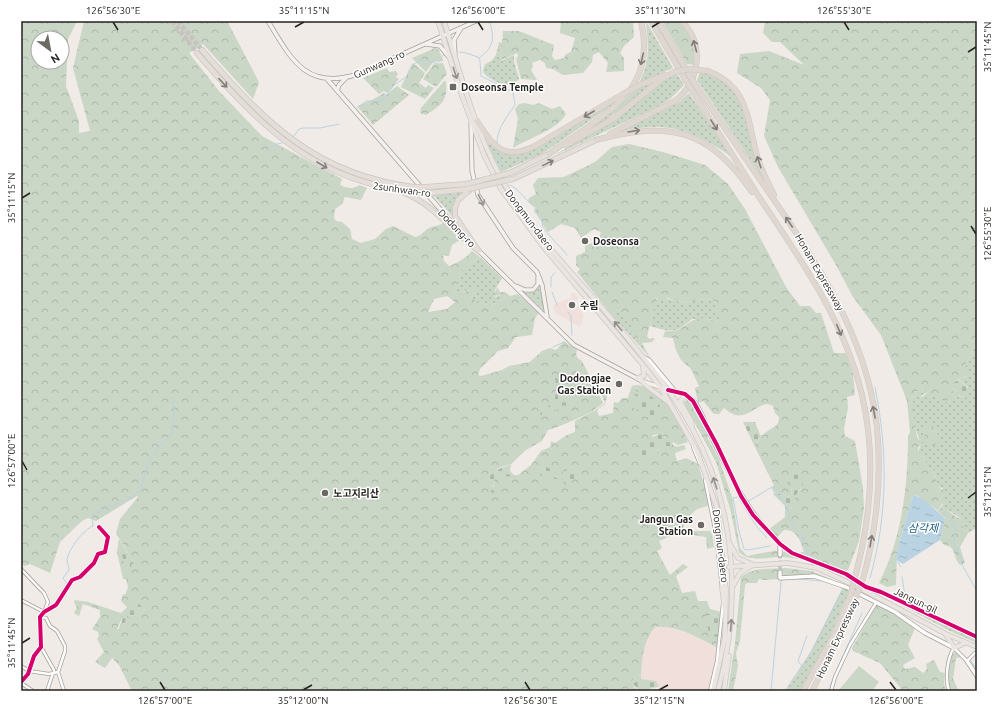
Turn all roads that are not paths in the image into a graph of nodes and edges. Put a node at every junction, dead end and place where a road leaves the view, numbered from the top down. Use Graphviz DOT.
graph roads {
  1 [pos="268,21"];
  2 [pos="438,21"];
  3 [pos="444,21"];
  4 [pos="476,21"];
  5 [pos="641,21"];
  6 [pos="651,21"];
  7 [pos="658,21"];
  8 [pos="682,21"];
  9 [pos="462,27"];
  10 [pos="448,34"];
  11 [pos="443,36"];
  12 [pos="425,44"];
  13 [pos="202,50"];
  14 [pos="197,53"];
  15 [pos="455,56"];
  16 [pos="450,60"];
  17 [pos="674,72"];
  18 [pos="347,77"];
  19 [pos="327,79"];
  20 [pos="338,91"];
  21 [pos="474,121"];
  22 [pos="596,140"];
  23 [pos="549,154"];
  24 [pos="394,189"];
  25 [pos="469,189"];
  26 [pos="781,210"];
  27 [pos="479,251"];
  28 [pos="537,272"];
  29 [pos="810,275"];
  30 [pos="514,285"];
  31 [pos="547,317"];
  32 [pos="643,356"];
  33 [pos="643,364"];
  34 [pos="637,378"];
  35 [pos="642,381"];
  36 [pos="660,388"];
  37 [pos="668,390"];
  38 [pos="676,392"];
  39 [pos="690,398"];
  40 [pos="670,403"];
  41 [pos="692,428"];
  42 [pos="693,444"];
  43 [pos="99,527"];
  44 [pos="728,539"];
  45 [pos="780,544"];
  46 [pos="780,555"];
  47 [pos="754,565"];
  48 [pos="731,567"];
  49 [pos="725,568"];
  50 [pos="21,569"];
  51 [pos="780,572"];
  52 [pos="722,587"];
  53 [pos="732,588"];
  54 [pos="21,600"];
  55 [pos="876,603"];
  56 [pos="44,612"];
  57 [pos="726,614"];
  58 [pos="40,617"];
  59 [pos="946,634"];
  60 [pos="977,637"];
  61 [pos="730,638"];
  62 [pos="966,643"];
  63 [pos="40,647"];
  64 [pos="977,647"];
  65 [pos="954,648"];
  66 [pos="975,656"];
  67 [pos="967,661"];
  68 [pos="21,666"];
  69 [pos="29,671"];
  70 [pos="58,672"];
  71 [pos="54,673"];
  72 [pos="977,676"];
  73 [pos="21,682"];
  74 [pos="33,691"];
  75 [pos="47,691"];
  76 [pos="64,691"];
  77 [pos="711,691"];
  78 [pos="718,691"];
  79 [pos="724,691"];
  80 [pos="803,691"];
  81 [pos="813,691"];
  82 [pos="831,691"];
  83 [pos="949,691"];
  1 -- 19 [label="main road, Gunwang-ro"];
  2 -- 11 [label="main road, Dongmun-daero"];
  3 -- 10 [label="main road, Dongmun-daero"];
  4 -- 9 [label="main road, Gunwang-ro"];
  5 -- 23 [label="highway, one-way"];
  6 -- 29 [label="highway, Honam Expressway, one-way, bridge"];
  7 -- 26 [label="highway, Honam Expressway, bridge"];
  22 -- 8 [label="highway, one-way"];
  9 -- 10 [label="main road, Gunwang-ro"];
  9 -- 15 [label="main road"];
  10 -- 11 [label="main road, Gunwang-ro"];
  10 -- 15 [label="main road, Dongmun-daero"];
  11 -- 12 [label="main road, Gunwang-ro"];
  11 -- 16 [label="main road, Dongmun-daero"];
  12 -- 16 [label="main road"];
  12 -- 18 [label="main road, Gunwang-ro"];
  13 -- 25 [label="highway, 2sunhwan-ro, bridge"];
  14 -- 24 [label="highway, 2sunhwan-ro, one-way"];
  15 -- 21 [label="main road, Dongmun-daero"];
  16 -- 21 [label="main road, Dongmun-daero, one-way"];
  17 -- 21 [label="highway, one-way, bridge"];
  17 -- 23 [label="highway"];
  26 -- 17 [label="highway, one-way, bridge"];
  18 -- 19 [label="main road, Gunwang-ro"];
  18 -- 20 [label="main road"];
  19 -- 20 [label="main road, Dodong-ro"];
  20 -- 27 [label="main road, Dodong-ro"];
  21 -- 28 [label="main road, Dongmun-daero, one-way"];
  32 -- 21 [label="main road, Dongmun-daero, one-way"];
  21 -- 33 [label="main road, Dongmun-daero"];
  25 -- 22 [label="highway, 2sunhwan-ro, one-way, bridge"];
  22 -- 29 [label="highway, one-way"];
  23 -- 25 [label="highway, 2sunhwan-ro, bridge"];
  24 -- 25 [label="highway, 2sunhwan-ro, bridge"];
  24 -- 27 [label="highway"];
  25 -- 27 [label="highway"];
  81 -- 26 [label="highway, Honam Expressway, one-way, bridge"];
  27 -- 30 [label="main road, Dodong-ro"];
  28 -- 30 [label="main road"];
  28 -- 31 [label="main road, Dongmun-daero"];
  29 -- 80 [label="highway, Honam Expressway, one-way, bridge"];
  30 -- 31 [label="main road, Dodong-ro"];
  31 -- 34 [label="main road"];
  32 -- 37 [label="main road, Dongmun-daero"];
  32 -- 38 [label="street"];
  33 -- 34 [label="main road"];
  33 -- 36 [label="main road, Dongmun-daero"];
  34 -- 35 [label="main road"];
  35 -- 36 [label="main road"];
  35 -- 40 [label="main road"];
  36 -- 37 [label="main road"];
  36 -- 40 [label="main road, Dongmun-daero"];
  37 -- 38 [label="street"];
  37 -- 41 [label="main road, Dongmun-daero"];
  38 -- 39 [label="street"];
  39 -- 41 [label="main road"];
  39 -- 45 [label="street"];
  40 -- 42 [label="main road, Dongmun-daero"];
  44 -- 41 [label="main road, Dongmun-daero, one-way"];
  42 -- 49 [label="main road, Dongmun-daero"];
  42 -- 52 [label="street"];
  43 -- 56 [label="street"];
  44 -- 47 [label="main road"];
  44 -- 48 [label="main road, Dongmun-daero"];
  45 -- 46 [label="street"];
  45 -- 60 [label="street, Jangun-gil"];
  47 -- 48 [label="main road"];
  47 -- 53 [label="main road"];
  47 -- 59 [label="main road"];
  48 -- 49 [label="main road"];
  48 -- 53 [label="main road, Dongmun-daero"];
  49 -- 57 [label="main road, Dongmun-daero"];
  50 -- 56 [label="street"];
  51 -- 55 [label="street, Jangun-gil"];
  52 -- 57 [label="main road"];
  52 -- 77 [label="street"];
  61 -- 53 [label="main road, Dongmun-daero, one-way"];
  54 -- 56 [label="street"];
  55 -- 65 [label="street, Jangun-gil"];
  55 -- 82 [label="street"];
  56 -- 58 [label="street"];
  57 -- 77 [label="main road, Dongmun-daero"];
  58 -- 63 [label="street"];
  58 -- 70 [label="street"];
  59 -- 62 [label="main road"];
  59 -- 65 [label="main road"];
  61 -- 78 [label="main road, Dongmun-daero"];
  61 -- 79 [label="main road"];
  62 -- 64 [label="main road"];
  62 -- 65 [label="main road"];
  63 -- 69 [label="street"];
  63 -- 71 [label="street"];
  65 -- 67 [label="street, Jangun-gil"];
  65 -- 83 [label="street"];
  66 -- 67 [label="street"];
  67 -- 72 [label="street, Jangun-gil"];
  68 -- 69 [label="street"];
  69 -- 71 [label="street"];
  69 -- 73 [label="street"];
  70 -- 71 [label="street"];
  70 -- 76 [label="street"];
  71 -- 75 [label="street"];
  73 -- 74 [label="street"];
}
